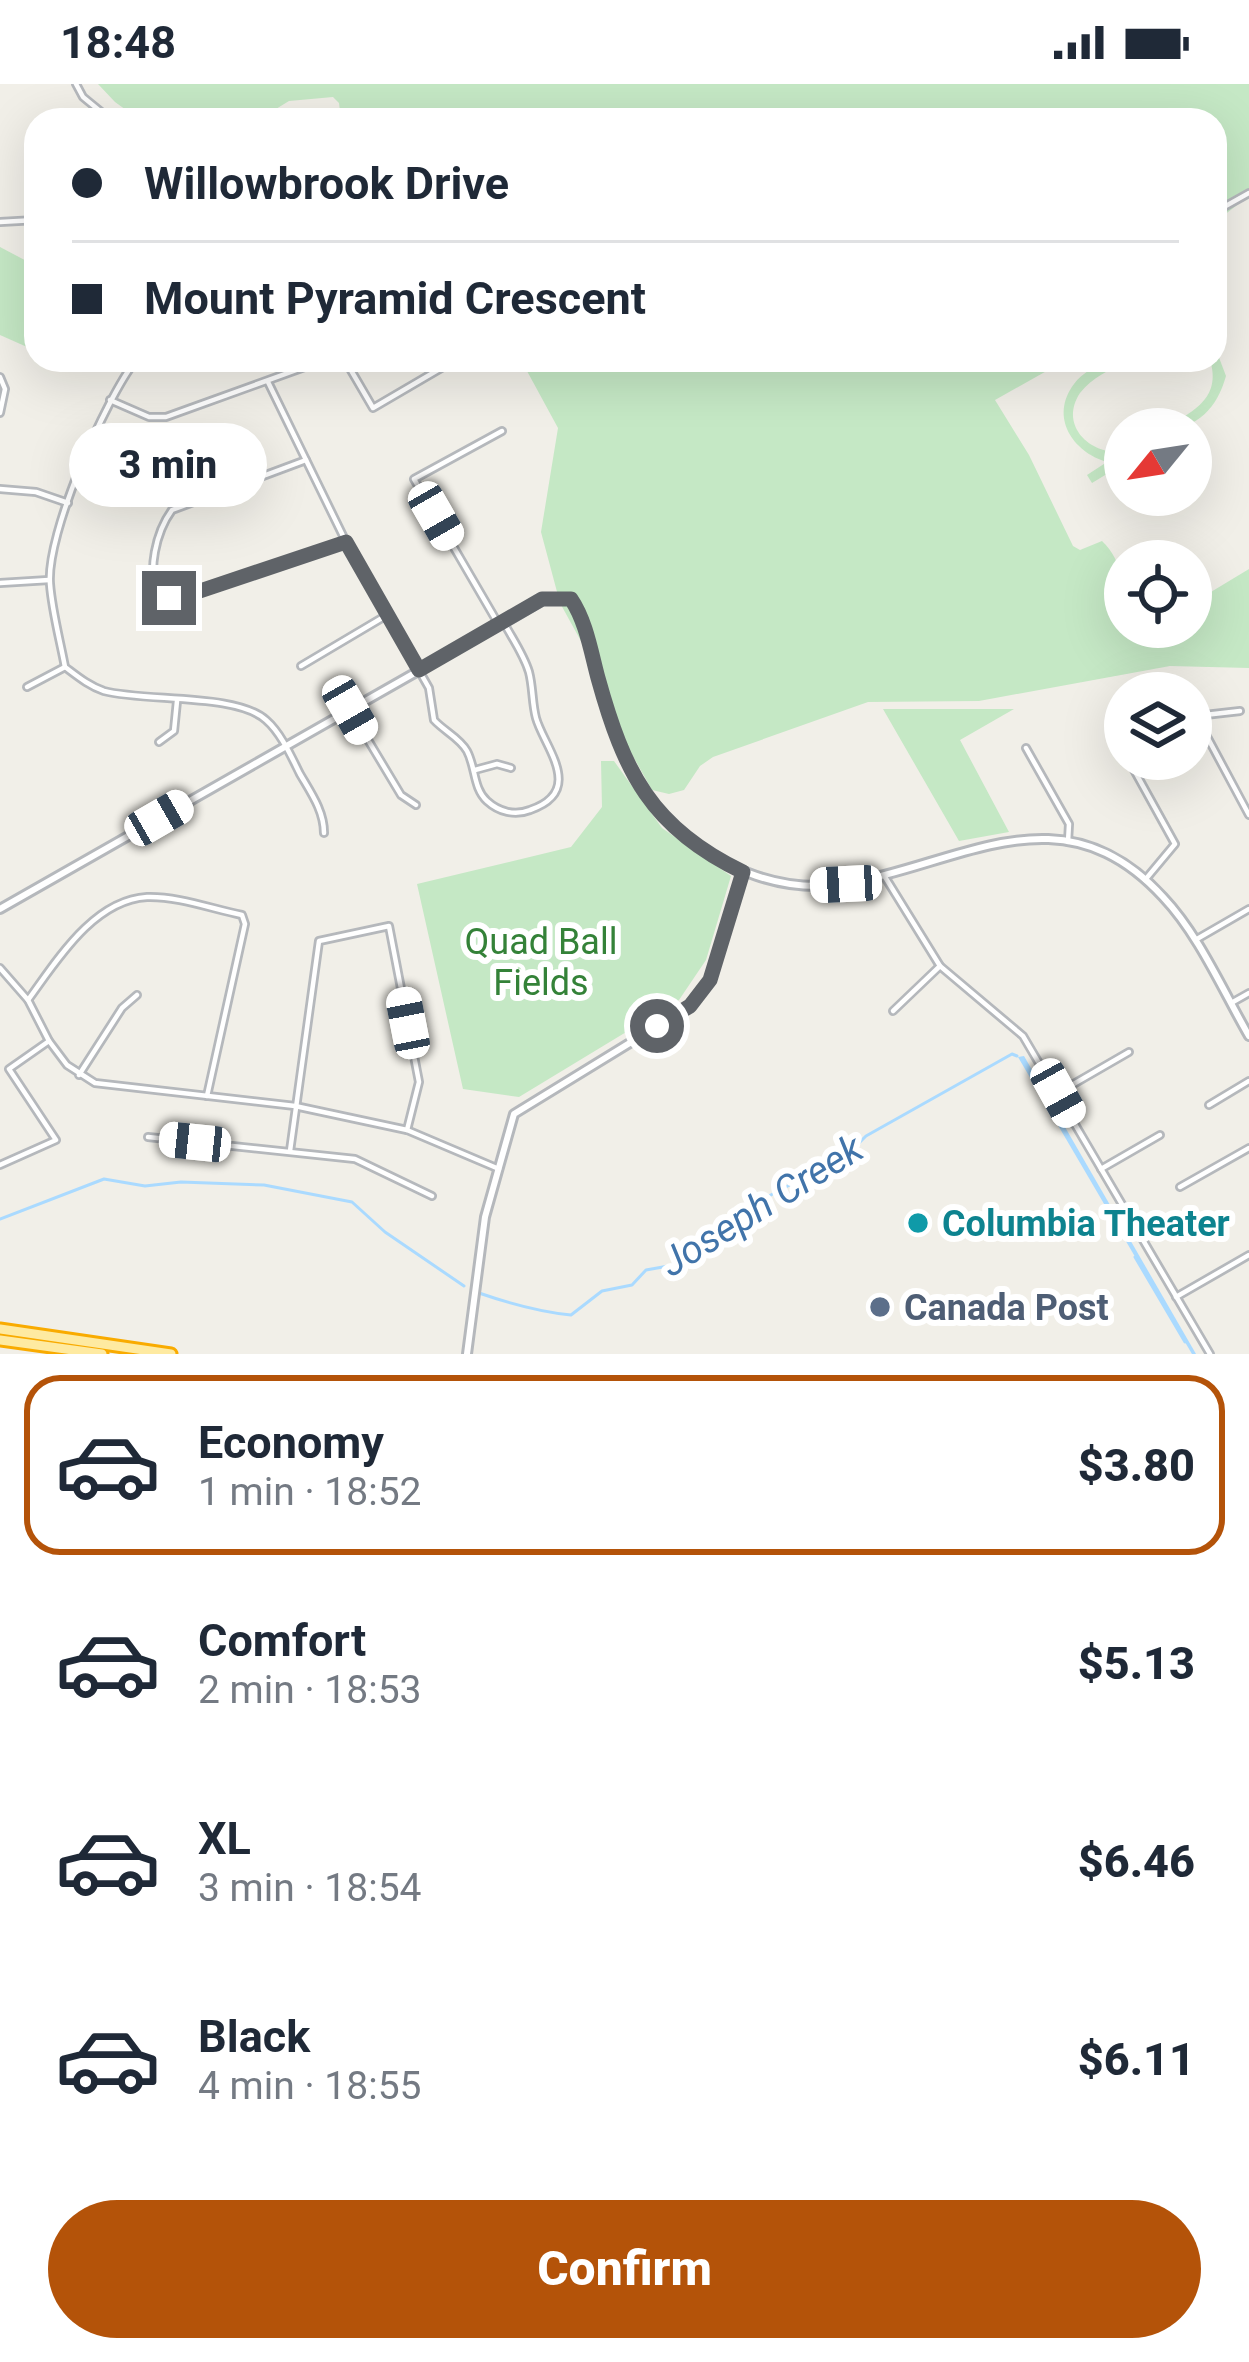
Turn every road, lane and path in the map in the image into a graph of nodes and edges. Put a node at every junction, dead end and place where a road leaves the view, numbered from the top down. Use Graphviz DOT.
graph roads {
  1 [pos="76,84"];
  2 [pos="96,108"];
  3 [pos="128,372"];
  4 [pos="293,372"];
  5 [pos="352,372"];
  6 [pos="435,372"];
  7 [pos="0,377"];
  8 [pos="268,382"];
  9 [pos="110,400"];
  10 [pos="0,412"];
  11 [pos="502,431"];
  12 [pos="306,460"];
  13 [pos="0,489"];
  14 [pos="68,503"];
  15 [pos="346,542"];
  16 [pos="49,580"];
  17 [pos="0,583"];
  18 [pos="387,615"];
  19 [pos="502,624"];
  20 [pos="301,666"];
  21 [pos="65,667"];
  22 [pos="419,670"];
  23 [pos="27,687"];
  24 [pos="177,701"];
  25 [pos="350,710"];
  26 [pos="1240,711"];
  27 [pos="1212,714"];
  28 [pos="159,742"];
  29 [pos="285,746"];
  30 [pos="1027,748"];
  31 [pos="1212,750"];
  32 [pos="511,768"];
  33 [pos="475,770"];
  34 [pos="1139,780"];
  35 [pos="416,805"];
  36 [pos="1249,815"];
  37 [pos="324,833"];
  38 [pos="1068,842"];
  39 [pos="743,872"];
  40 [pos="884,874"];
  41 [pos="1145,880"];
  42 [pos="0,909"];
  43 [pos="1249,909"];
  44 [pos="1194,941"];
  45 [pos="940,966"];
  46 [pos="0,968"];
  47 [pos="1249,993"];
  48 [pos="137,995"];
  49 [pos="28,1000"];
  50 [pos="1230,1004"];
  51 [pos="893,1010"];
  52 [pos="1249,1036"];
  53 [pos="49,1041"];
  54 [pos="1129,1052"];
  55 [pos="79,1075"];
  56 [pos="1249,1082"];
  57 [pos="1058,1093"];
  58 [pos="206,1096"];
  59 [pos="1209,1105"];
  60 [pos="296,1106"];
  61 [pos="407,1130"];
  62 [pos="1160,1135"];
  63 [pos="148,1136"];
  64 [pos="1249,1148"];
  65 [pos="290,1151"];
  66 [pos="0,1165"];
  67 [pos="499,1169"];
  68 [pos="1101,1169"];
  69 [pos="1180,1187"];
  70 [pos="432,1196"];
  71 [pos="1249,1255"];
  72 [pos="1175,1297"];
  73 [pos="0,1329"];
  74 [pos="0,1340"];
  75 [pos="102,1354"];
  76 [pos="171,1354"];
  77 [pos="466,1354"];
  78 [pos="1210,1354"];
  1 -- 2 [label="street"];
  3 -- 9 [label="street"];
  4 -- 8 [label="street"];
  5 -- 6 [label="street"];
  7 -- 10 [label="street"];
  8 -- 9 [label="street"];
  8 -- 12 [label="street"];
  9 -- 14 [label="street"];
  11 -- 19 [label="street"];
  12 -- 15 [label="street"];
  12 -- 15 [label="street"];
  13 -- 14 [label="street"];
  14 -- 16 [label="street"];
  15 -- 18 [label="street"];
  16 -- 17 [label="street"];
  16 -- 21 [label="street"];
  18 -- 20 [label="street"];
  18 -- 22 [label="street"];
  19 -- 22 [label="street"];
  19 -- 33 [label="street"];
  19 -- 39 [label="street"];
  21 -- 23 [label="street"];
  21 -- 24 [label="street"];
  22 -- 25 [label="street"];
  22 -- 33 [label="street"];
  24 -- 28 [label="street"];
  24 -- 29 [label="street"];
  25 -- 29 [label="street"];
  25 -- 35 [label="street"];
  26 -- 27 [label="street"];
  29 -- 37 [label="street"];
  29 -- 42 [label="street"];
  30 -- 38 [label="street"];
  31 -- 36 [label="street"];
  32 -- 33 [label="street"];
  34 -- 41 [label="street"];
  38 -- 40 [label="street"];
  38 -- 41 [label="street"];
  39 -- 40 [label="street"];
  39 -- 67 [label="street"];
  40 -- 45 [label="street"];
  41 -- 44 [label="street"];
  43 -- 44 [label="street"];
  44 -- 50 [label="street"];
  45 -- 51 [label="street"];
  45 -- 57 [label="street"];
  46 -- 49 [label="street"];
  47 -- 50 [label="street"];
  48 -- 55 [label="street"];
  49 -- 53 [label="street"];
  49 -- 58 [label="street"];
  50 -- 52 [label="street"];
  53 -- 55 [label="street"];
  53 -- 66 [label="street"];
  54 -- 57 [label="street"];
  55 -- 58 [label="street"];
  56 -- 59 [label="street"];
  57 -- 68 [label="street"];
  58 -- 60 [label="street"];
  60 -- 61 [label="street"];
  60 -- 61 [label="street"];
  60 -- 65 [label="street"];
  61 -- 67 [label="street"];
  62 -- 68 [label="street"];
  63 -- 65 [label="street"];
  64 -- 69 [label="street"];
  65 -- 70 [label="street"];
  67 -- 77 [label="street"];
  68 -- 72 [label="street"];
  71 -- 72 [label="street"];
  72 -- 78 [label="street"];
  73 -- 76 [label="highway"];
  74 -- 75 [label="highway"];
}
